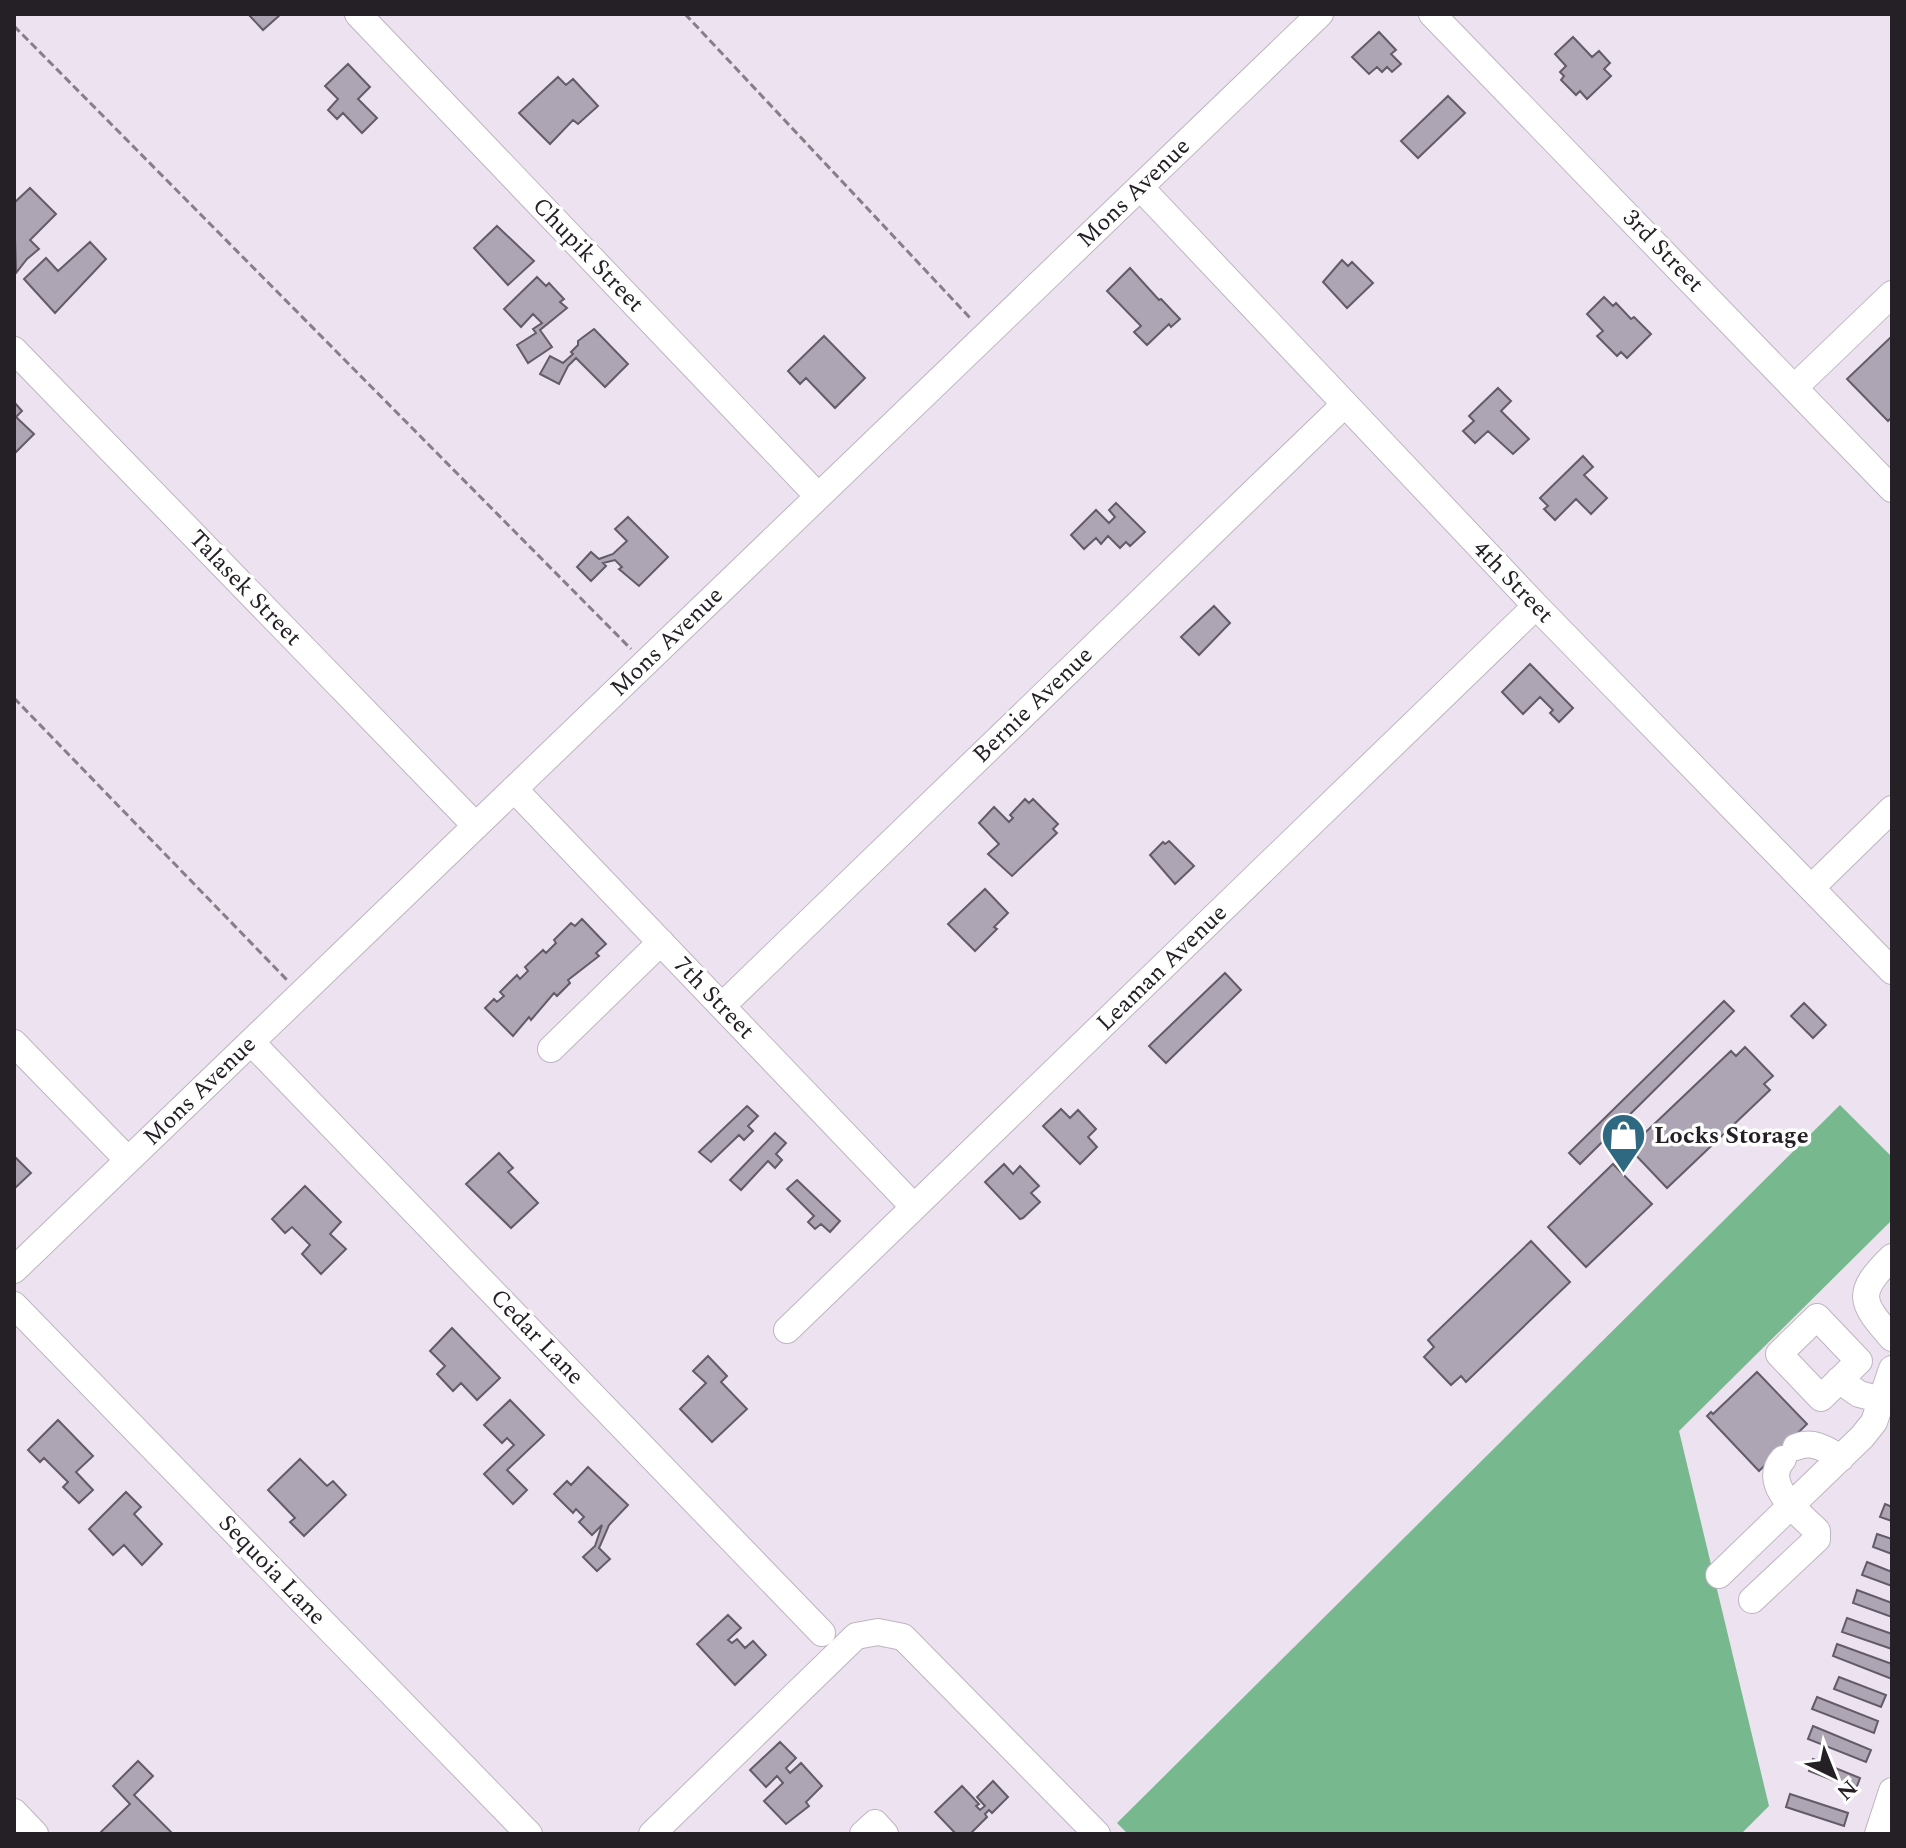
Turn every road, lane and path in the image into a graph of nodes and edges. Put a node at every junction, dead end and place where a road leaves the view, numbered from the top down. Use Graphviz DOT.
graph roads {
  1 [pos="358,14"];
  2 [pos="685,14"];
  3 [pos="1320,14"];
  4 [pos="1432,14"];
  5 [pos="14,26"];
  6 [pos="1140,187"];
  7 [pos="1892,294"];
  8 [pos="986,335"];
  9 [pos="14,350"];
  10 [pos="1795,387"];
  11 [pos="1344,405"];
  12 [pos="1892,489"];
  13 [pos="818,496"];
  14 [pos="1536,606"];
  15 [pos="645,663"];
  16 [pos="14,698"];
  17 [pos="514,789"];
  18 [pos="1892,809"];
  19 [pos="476,826"];
  20 [pos="1811,888"];
  21 [pos="661,942"];
  22 [pos="1892,971"];
  23 [pos="301,994"];
  24 [pos="722,1006"];
  25 [pos="251,1042"];
  26 [pos="14,1043"];
  27 [pos="551,1049"];
  28 [pos="128,1160"];
  29 [pos="914,1207"];
  30 [pos="1892,1257"];
  31 [pos="14,1270"];
  32 [pos="14,1305"];
  33 [pos="787,1330"];
  34 [pos="1892,1338"];
  35 [pos="1892,1369"];
  36 [pos="1839,1380"];
  37 [pos="1882,1400"];
  38 [pos="1841,1458"];
  39 [pos="1791,1505"];
  40 [pos="1719,1575"];
  41 [pos="1752,1600"];
  42 [pos="822,1633"];
  43 [pos="1892,1791"];
  44 [pos="14,1812"];
  45 [pos="662,1831"];
  46 [pos="35,1834"];
  47 [pos="529,1834"];
  48 [pos="1097,1834"];
  49 [pos="1878,1834"];
  1 -- 13 [label="street, Chupik Street"];
  2 -- 8 [label="path"];
  3 -- 6 [label="street, Mons Avenue"];
  4 -- 10 [label="street, 3rd Street"];
  5 -- 15 [label="path"];
  6 -- 8 [label="street, Mons Avenue"];
  6 -- 11 [label="street, 4th Street"];
  7 -- 10 [label="street"];
  8 -- 13 [label="street, Mons Avenue"];
  9 -- 19 [label="street, Talasek Street"];
  10 -- 12 [label="street, 3rd Street"];
  11 -- 14 [label="street, 4th Street"];
  11 -- 24 [label="street, Bernie Avenue"];
  13 -- 15 [label="street, Mons Avenue"];
  14 -- 20 [label="street, 4th Street"];
  14 -- 29 [label="street, Leaman Avenue"];
  15 -- 17 [label="street, Mons Avenue"];
  16 -- 23 [label="path"];
  17 -- 19 [label="street, Mons Avenue"];
  17 -- 21 [label="street, 7th Street"];
  18 -- 20 [label="street"];
  19 -- 23 [label="street, Mons Avenue"];
  20 -- 22 [label="street, 4th Street"];
  21 -- 24 [label="street, 7th Street"];
  21 -- 27 [label="street"];
  23 -- 25 [label="street, Mons Avenue"];
  24 -- 29 [label="street, 7th Street"];
  25 -- 28 [label="street, Mons Avenue"];
  25 -- 42 [label="street, Cedar Lane"];
  26 -- 28 [label="street"];
  28 -- 31 [label="street, Mons Avenue"];
  29 -- 33 [label="street, Leaman Avenue"];
  30 -- 34 [label="street"];
  32 -- 47 [label="street, Sequoia Lane"];
  35 -- 37 [label="street"];
  36 -- 37 [label="street"];
  37 -- 38 [label="street"];
  38 -- 39 [label="street"];
  38 -- 39 [label="street"];
  39 -- 40 [label="street"];
  39 -- 41 [label="street"];
  43 -- 49 [label="street"];
  44 -- 46 [label="street"];
  45 -- 48 [label="street"];
}
